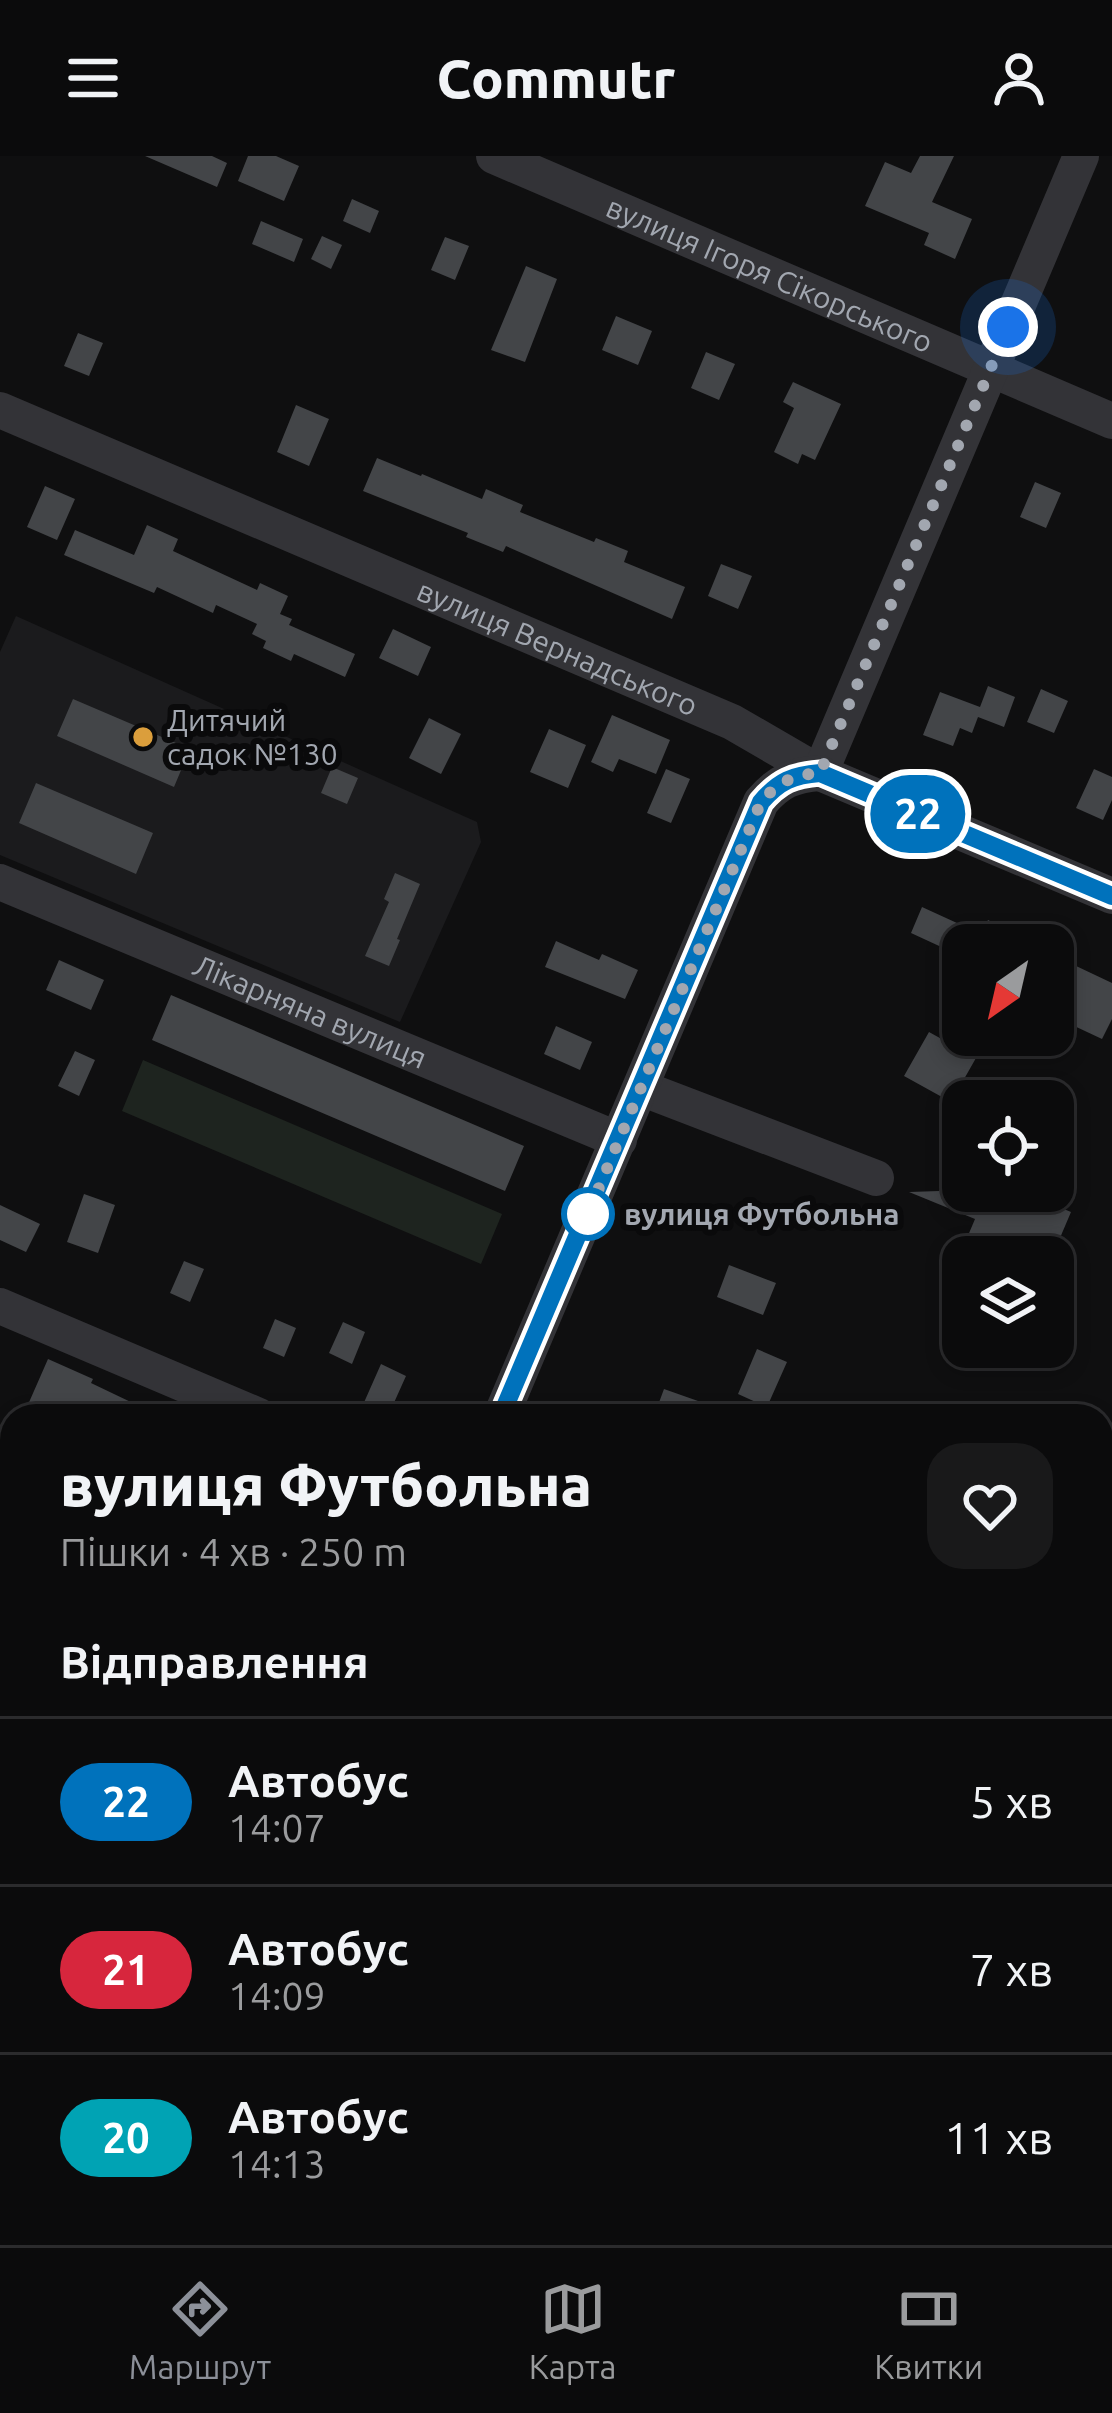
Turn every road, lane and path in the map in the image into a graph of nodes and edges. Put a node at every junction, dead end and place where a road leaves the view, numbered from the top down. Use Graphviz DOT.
graph roads {
  1 [pos="494,156"];
  2 [pos="1081,156"];
  3 [pos="990,370"];
  4 [pos="0,410"];
  5 [pos="1112,421"];
  6 [pos="820,773"];
  7 [pos="0,882"];
  8 [pos="1112,896"];
  9 [pos="641,1088"];
  10 [pos="620,1140"];
  11 [pos="875,1178"];
  12 [pos="0,1306"];
  13 [pos="231,1404"];
  14 [pos="506,1404"];
  1 -- 3 [label="street, вулиця Ігоря Сікорського"];
  2 -- 3 [label="street"];
  3 -- 5 [label="street, вулиця Ігоря Сікорського"];
  3 -- 6 [label="street"];
  4 -- 6 [label="street, вулиця Вернадського"];
  6 -- 8 [label="street, вулиця Вернадського"];
  6 -- 9 [label="street"];
  7 -- 10 [label="street, Лікарняна вулиця"];
  9 -- 10 [label="street"];
  9 -- 11 [label="street"];
  10 -- 14 [label="street"];
  12 -- 13 [label="street"];
}
